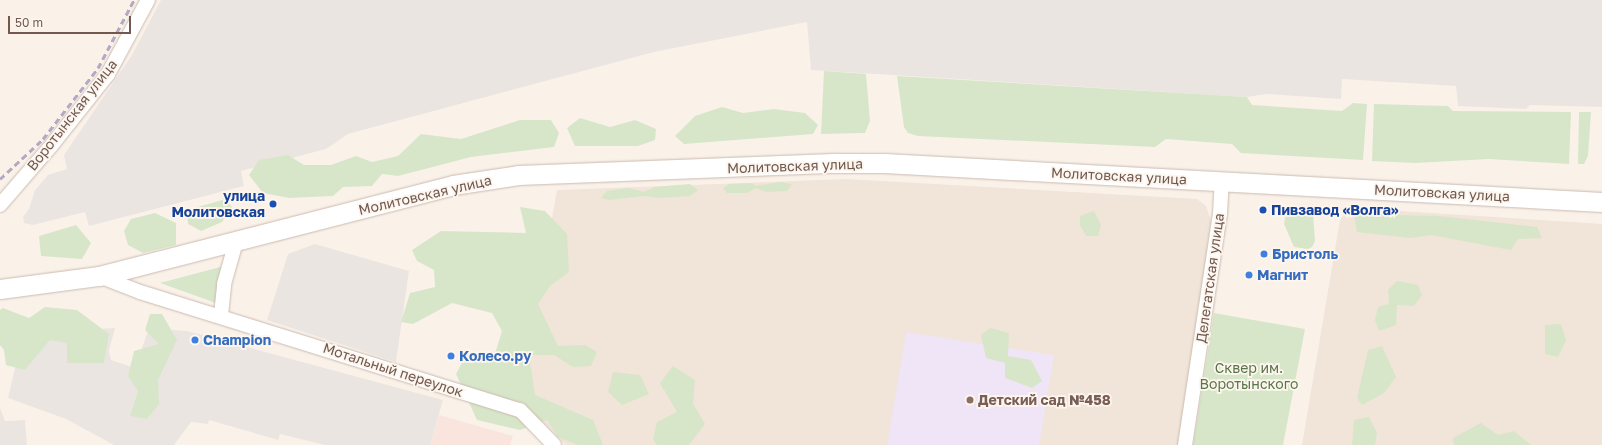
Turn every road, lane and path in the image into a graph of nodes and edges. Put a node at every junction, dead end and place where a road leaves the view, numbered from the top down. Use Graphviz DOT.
graph roads {
  1 [pos="148,0"];
  2 [pos="1222,181"];
  3 [pos="1602,202"];
  4 [pos="0,205"];
  5 [pos="236,242"];
  6 [pos="99,276"];
  7 [pos="0,288"];
  8 [pos="221,315"];
  9 [pos="554,445"];
  10 [pos="1185,445"];
  1 -- 4 [label="street, Воротынская улица"];
  2 -- 3 [label="street, Молитовская улица"];
  2 -- 5 [label="street, Молитовская улица"];
  2 -- 10 [label="street, Делегатская улица"];
  5 -- 6 [label="street, Молитовская улица"];
  5 -- 8 [label="street"];
  6 -- 7 [label="street, Молитовская улица"];
  6 -- 8 [label="street, Мотальный переулок"];
  8 -- 9 [label="street, Мотальный переулок"];
}
